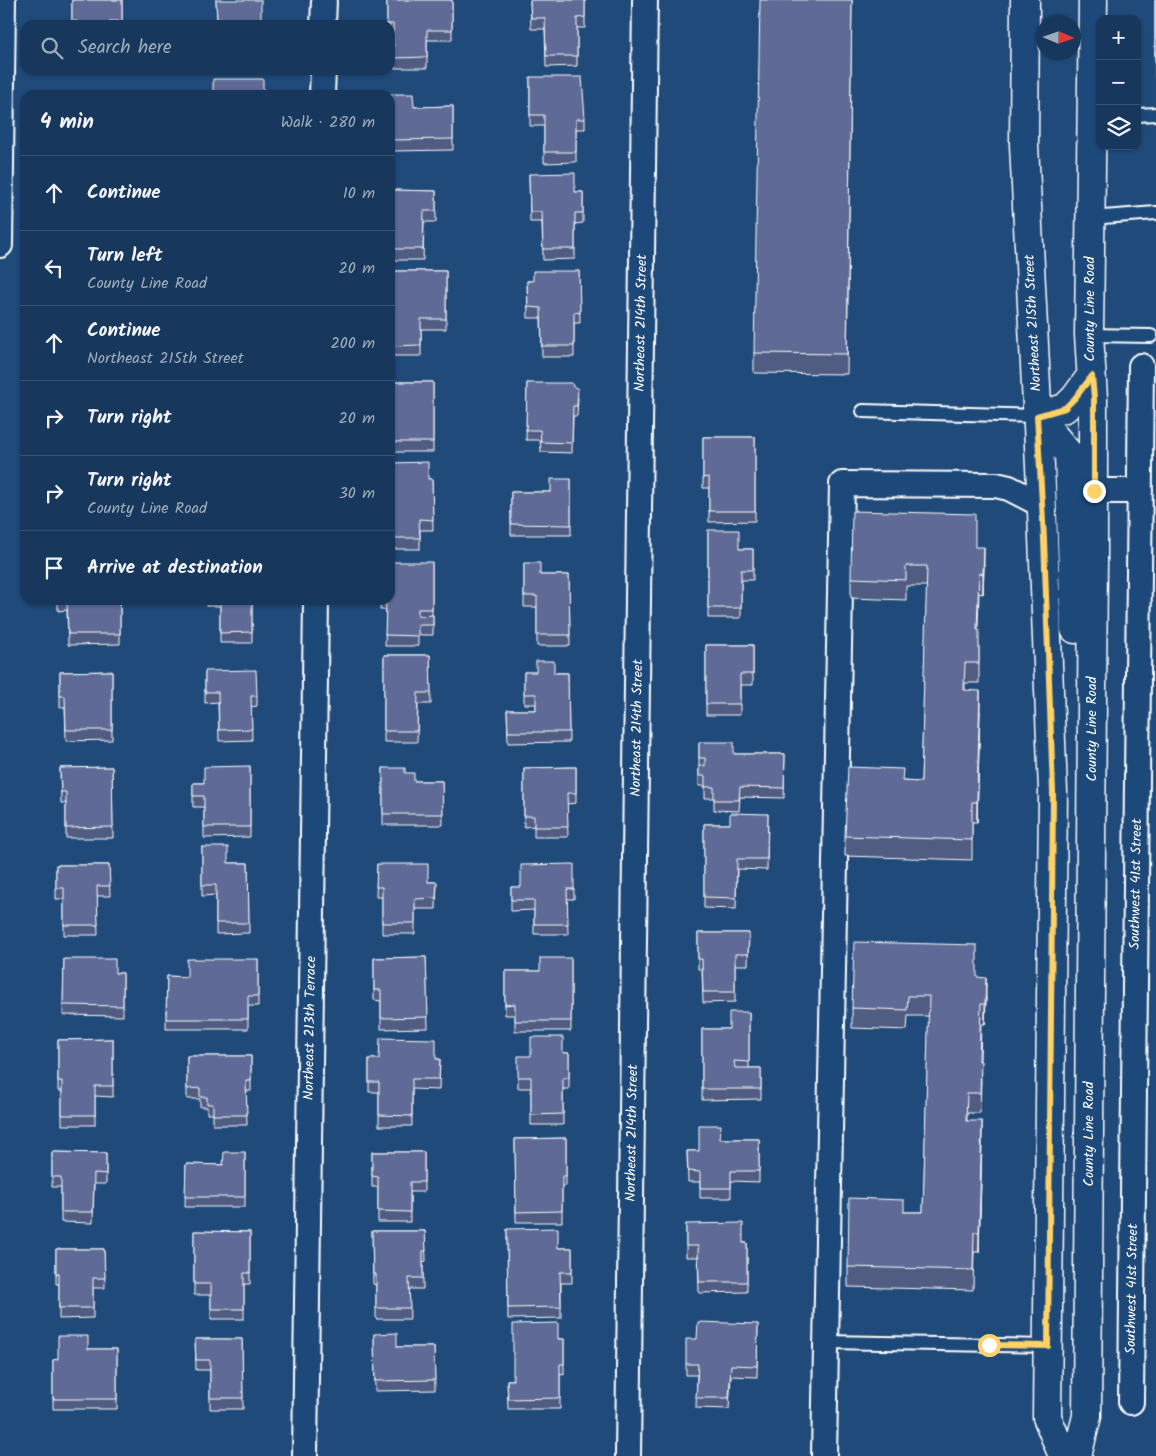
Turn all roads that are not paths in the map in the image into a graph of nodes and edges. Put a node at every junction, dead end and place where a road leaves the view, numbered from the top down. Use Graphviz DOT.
graph roads {
  1 [pos="3,0"];
  2 [pos="324,0"];
  3 [pos="645,0"];
  4 [pos="1025,0"];
  5 [pos="1093,0"];
  6 [pos="323,20"];
  7 [pos="323,75"];
  8 [pos="322,90"];
  9 [pos="1156,114"];
  10 [pos="1141,115"];
  11 [pos="1096,117"];
  12 [pos="1156,213"];
  13 [pos="1090,218"];
  14 [pos="0,246"];
  15 [pos="1089,335"];
  16 [pos="1151,336"];
  17 [pos="1141,366"];
  18 [pos="1092,376"];
  19 [pos="863,412"];
  20 [pos="1037,416"];
  21 [pos="1094,491"];
  22 [pos="1140,491"];
  23 [pos="1042,504"];
  24 [pos="316,605"];
  25 [pos="1092,737"];
  26 [pos="826,1342"];
  27 [pos="1048,1346"];
  28 [pos="1131,1402"];
  29 [pos="304,1456"];
  30 [pos="628,1456"];
  31 [pos="824,1456"];
  32 [pos="1063,1456"];
  33 [pos="1077,1456"];
  1 -- 14 [label="street"];
  2 -- 6 [label="street"];
  3 -- 30 [label="street, Northeast 214th Street"];
  4 -- 20 [label="street, Northeast 215th Street"];
  5 -- 11 [label="street, County Line Road"];
  7 -- 8 [label="street"];
  9 -- 10 [label="lane"];
  11 -- 13 [label="street, County Line Road"];
  12 -- 13 [label="lane"];
  13 -- 15 [label="street, County Line Road"];
  15 -- 16 [label="lane"];
  15 -- 18 [label="street, County Line Road"];
  17 -- 22 [label="street, Southwest 41st Street"];
  18 -- 20 [label="street"];
  18 -- 21 [label="street, County Line Road"];
  19 -- 20 [label="lane"];
  20 -- 23 [label="street, Northeast 215th Street"];
  20 -- 25 [label="street"];
  21 -- 22 [label="street"];
  21 -- 25 [label="street, County Line Road"];
  22 -- 28 [label="street, Southwest 41st Street"];
  23 -- 26 [label="street"];
  23 -- 27 [label="street, Northeast 215th Street"];
  24 -- 29 [label="street, Northeast 213th Terrace"];
  25 -- 33 [label="street, County Line Road"];
  26 -- 27 [label="lane"];
  26 -- 31 [label="street"];
  27 -- 32 [label="street"];
}
